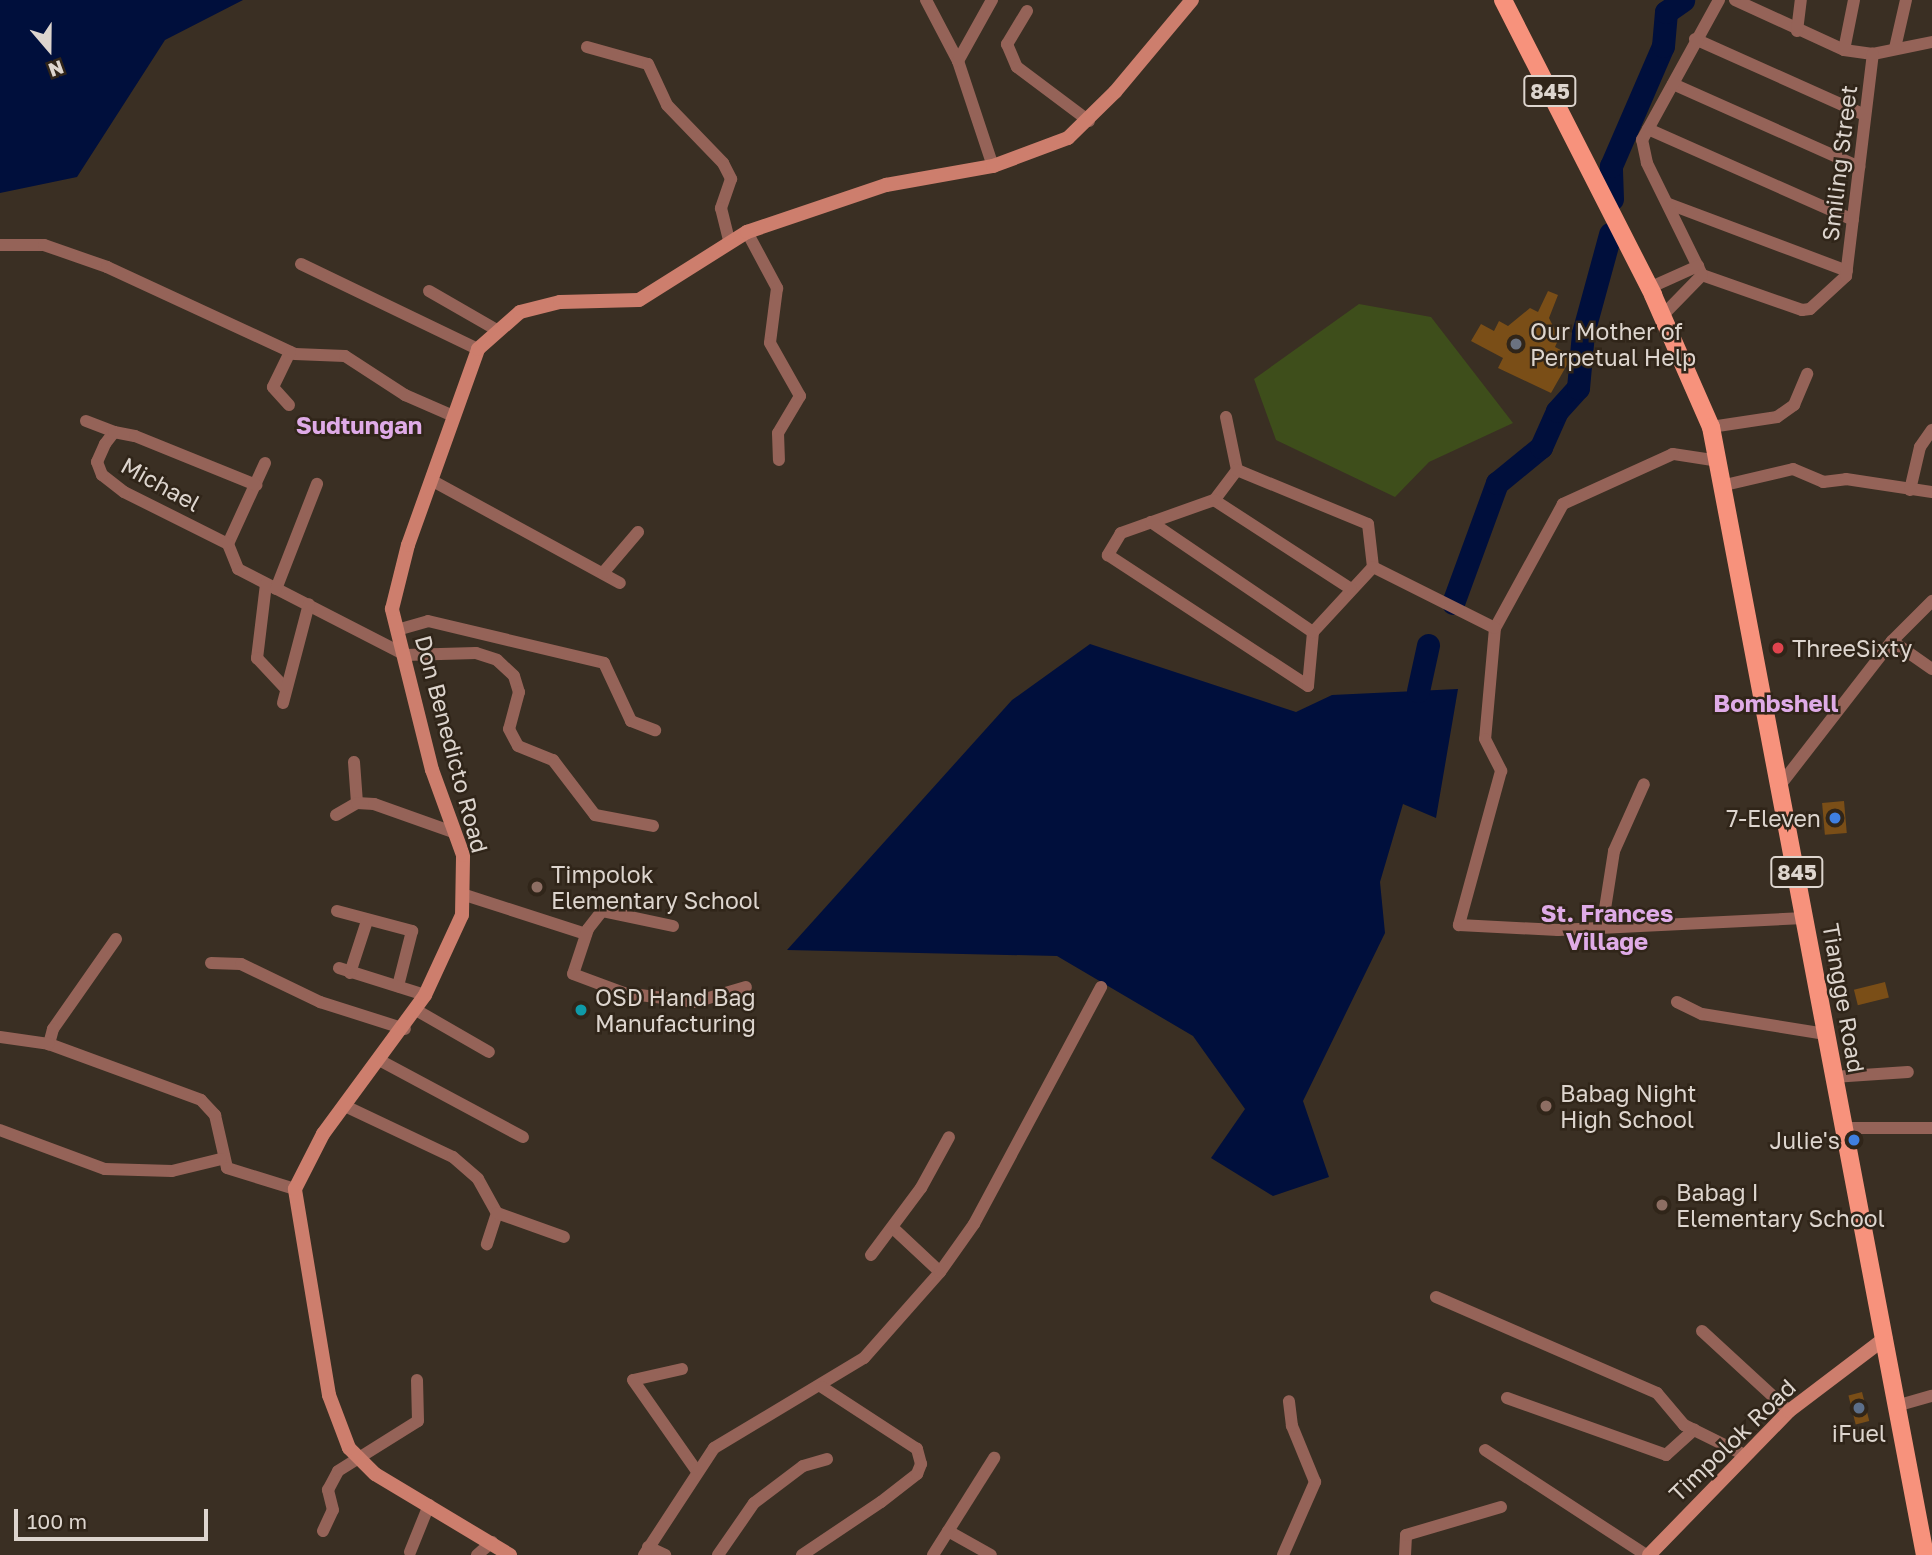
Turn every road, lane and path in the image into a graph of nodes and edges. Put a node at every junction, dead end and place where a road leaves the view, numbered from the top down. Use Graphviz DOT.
graph roads {
  1 [pos="926,0"];
  2 [pos="992,0"];
  3 [pos="1192,0"];
  4 [pos="1503,0"];
  5 [pos="1719,0"];
  6 [pos="1735,0"];
  7 [pos="1801,0"];
  8 [pos="1854,0"];
  9 [pos="1906,0"];
  10 [pos="1027,11"];
  11 [pos="1797,31"];
  12 [pos="1695,38"];
  13 [pos="1932,42"];
  14 [pos="587,47"];
  15 [pos="1895,48"];
  16 [pos="1844,50"];
  17 [pos="1873,54"];
  18 [pos="958,61"];
  19 [pos="1673,84"];
  20 [pos="1865,115"];
  21 [pos="1088,121"];
  22 [pos="1645,135"];
  23 [pos="993,166"];
  24 [pos="1859,167"];
  25 [pos="1669,204"];
  26 [pos="1853,220"];
  27 [pos="747,233"];
  28 [pos="729,240"];
  29 [pos="0,245"];
  30 [pos="301,264"];
  31 [pos="1700,271"];
  32 [pos="1846,274"];
  33 [pos="1649,288"];
  34 [pos="429,290"];
  35 [pos="1662,316"];
  36 [pos="495,329"];
  37 [pos="478,349"];
  38 [pos="290,352"];
  39 [pos="1807,373"];
  40 [pos="289,405"];
  41 [pos="453,416"];
  42 [pos="1226,417"];
  43 [pos="86,421"];
  44 [pos="1711,427"];
  45 [pos="1932,430"];
  46 [pos="114,432"];
  47 [pos="779,460"];
  48 [pos="1720,461"];
  49 [pos="265,463"];
  50 [pos="1237,470"];
  51 [pos="431,480"];
  52 [pos="317,484"];
  53 [pos="256,485"];
  54 [pos="1726,485"];
  55 [pos="1910,490"];
  56 [pos="1932,492"];
  57 [pos="1214,500"];
  58 [pos="1151,523"];
  59 [pos="638,532"];
  60 [pos="228,544"];
  61 [pos="1373,567"];
  62 [pos="603,573"];
  63 [pos="620,583"];
  64 [pos="271,587"];
  65 [pos="1351,589"];
  66 [pos="1932,601"];
  67 [pos="309,604"];
  68 [pos="1495,628"];
  69 [pos="397,630"];
  70 [pos="1313,632"];
  71 [pos="1892,641"];
  72 [pos="405,655"];
  73 [pos="1932,669"];
  74 [pos="286,689"];
  75 [pos="283,703"];
  76 [pos="655,730"];
  77 [pos="354,762"];
  78 [pos="1644,784"];
  79 [pos="1781,784"];
  80 [pos="357,803"];
  81 [pos="336,815"];
  82 [pos="653,826"];
  83 [pos="453,832"];
  84 [pos="465,895"];
  85 [pos="337,911"];
  86 [pos="1804,918"];
  87 [pos="367,921"];
  88 [pos="673,926"];
  89 [pos="1602,928"];
  90 [pos="586,934"];
  91 [pos="116,939"];
  92 [pos="211,963"];
  93 [pos="398,986"];
  94 [pos="746,987"];
  95 [pos="1101,987"];
  96 [pos="425,995"];
  97 [pos="1677,1002"];
  98 [pos="416,1010"];
  99 [pos="405,1028"];
  100 [pos="1825,1034"];
  101 [pos="0,1037"];
  102 [pos="49,1044"];
  103 [pos="489,1052"];
  104 [pos="381,1061"];
  105 [pos="1908,1072"];
  106 [pos="1833,1077"];
  107 [pos="345,1106"];
  108 [pos="1843,1128"];
  109 [pos="1932,1128"];
  110 [pos="0,1130"];
  111 [pos="523,1137"];
  112 [pos="949,1137"];
  113 [pos="222,1159"];
  114 [pos="295,1189"];
  115 [pos="497,1213"];
  116 [pos="893,1228"];
  117 [pos="564,1237"];
  118 [pos="487,1244"];
  119 [pos="870,1255"];
  120 [pos="940,1272"];
  121 [pos="1436,1297"];
  122 [pos="1702,1331"];
  123 [pos="1885,1338"];
  124 [pos="682,1369"];
  125 [pos="417,1380"];
  126 [pos="822,1387"];
  127 [pos="1932,1396"];
  128 [pos="1507,1398"];
  129 [pos="1289,1401"];
  130 [pos="1896,1406"];
  131 [pos="1789,1411"];
  132 [pos="1694,1430"];
  133 [pos="1485,1450"];
  134 [pos="1745,1455"];
  135 [pos="994,1458"];
  136 [pos="827,1459"];
  137 [pos="358,1460"];
  138 [pos="696,1470"];
  139 [pos="429,1504"];
  140 [pos="1501,1507"];
  141 [pos="323,1531"];
  142 [pos="948,1531"];
  143 [pos="492,1542"];
  144 [pos="1927,1546"];
  145 [pos="646,1551"];
  146 [pos="410,1552"];
  147 [pos="477,1555"];
  148 [pos="510,1555"];
  149 [pos="665,1555"];
  150 [pos="718,1555"];
  151 [pos="802,1555"];
  152 [pos="933,1555"];
  153 [pos="991,1555"];
  154 [pos="1283,1555"];
  155 [pos="1405,1555"];
  156 [pos="1648,1555"];
  1 -- 18 [label="street"];
  2 -- 18 [label="street"];
  3 -- 21 [label="street, Don Benedicto Road"];
  4 -- 33 [label="main road, Tiangge Road / 845"];
  5 -- 12 [label="street"];
  6 -- 11 [label="street"];
  7 -- 11 [label="street"];
  8 -- 16 [label="street"];
  9 -- 15 [label="street"];
  10 -- 21 [label="street"];
  11 -- 16 [label="street"];
  12 -- 19 [label="street"];
  12 -- 20 [label="street"];
  13 -- 15 [label="street"];
  14 -- 28 [label="street"];
  15 -- 17 [label="street"];
  16 -- 17 [label="street"];
  17 -- 20 [label="street, Smiling Street"];
  18 -- 23 [label="street"];
  19 -- 22 [label="street"];
  19 -- 24 [label="street"];
  20 -- 24 [label="street, Smiling Street"];
  21 -- 23 [label="street, Don Benedicto Road"];
  22 -- 25 [label="street"];
  22 -- 26 [label="street"];
  23 -- 27 [label="street, Don Benedicto Road"];
  24 -- 26 [label="street, Smiling Street"];
  25 -- 31 [label="street"];
  25 -- 32 [label="street"];
  26 -- 32 [label="street, Smiling Street"];
  27 -- 28 [label="street, Don Benedicto Road"];
  27 -- 47 [label="street"];
  28 -- 36 [label="street, Don Benedicto Road"];
  29 -- 38 [label="street"];
  30 -- 37 [label="street"];
  31 -- 32 [label="street"];
  31 -- 33 [label="street"];
  31 -- 35 [label="street"];
  33 -- 35 [label="main road, Tiangge Road / 845"];
  34 -- 36 [label="street"];
  35 -- 44 [label="main road, Tiangge Road / 845"];
  36 -- 37 [label="street, Don Benedicto Road"];
  37 -- 41 [label="street, Don Benedicto Road"];
  38 -- 40 [label="street"];
  38 -- 41 [label="street"];
  39 -- 44 [label="street"];
  41 -- 51 [label="street, Don Benedicto Road"];
  42 -- 50 [label="street"];
  43 -- 46 [label="street"];
  44 -- 48 [label="main road, Tiangge Road / 845"];
  45 -- 55 [label="street"];
  46 -- 53 [label="street, Michael"];
  46 -- 60 [label="street, Michael"];
  48 -- 54 [label="main road, Tiangge Road / 845"];
  48 -- 68 [label="street"];
  49 -- 53 [label="street"];
  50 -- 57 [label="street"];
  50 -- 61 [label="street"];
  51 -- 62 [label="street"];
  51 -- 69 [label="street, Don Benedicto Road"];
  52 -- 64 [label="street"];
  53 -- 60 [label="street"];
  54 -- 55 [label="street"];
  54 -- 79 [label="main road, Tiangge Road / 845"];
  55 -- 56 [label="street"];
  57 -- 58 [label="street"];
  57 -- 65 [label="street"];
  58 -- 70 [label="street"];
  58 -- 70 [label="street"];
  59 -- 62 [label="street"];
  60 -- 64 [label="street"];
  61 -- 65 [label="street"];
  61 -- 68 [label="street"];
  62 -- 63 [label="street"];
  64 -- 67 [label="street"];
  64 -- 74 [label="street"];
  65 -- 70 [label="street"];
  66 -- 71 [label="street"];
  67 -- 72 [label="street"];
  67 -- 74 [label="street"];
  68 -- 89 [label="street"];
  69 -- 72 [label="street, Don Benedicto Road"];
  69 -- 76 [label="street"];
  71 -- 73 [label="street"];
  71 -- 79 [label="street"];
  72 -- 82 [label="street"];
  72 -- 83 [label="street, Don Benedicto Road"];
  74 -- 75 [label="street"];
  77 -- 80 [label="street"];
  78 -- 89 [label="street"];
  79 -- 86 [label="main road, Tiangge Road / 845"];
  80 -- 81 [label="street"];
  80 -- 83 [label="street"];
  83 -- 84 [label="street, Don Benedicto Road"];
  84 -- 90 [label="street"];
  84 -- 96 [label="street, Don Benedicto Road"];
  85 -- 87 [label="street"];
  86 -- 89 [label="street"];
  86 -- 100 [label="main road, Tiangge Road / 845"];
  87 -- 93 [label="street"];
  87 -- 93 [label="street"];
  88 -- 90 [label="street"];
  90 -- 94 [label="street"];
  91 -- 102 [label="street"];
  92 -- 99 [label="street"];
  93 -- 96 [label="street"];
  95 -- 120 [label="street"];
  96 -- 98 [label="street, Don Benedicto Road"];
  97 -- 100 [label="street"];
  98 -- 99 [label="street, Don Benedicto Road"];
  98 -- 103 [label="street"];
  99 -- 104 [label="street, Don Benedicto Road"];
  100 -- 106 [label="main road, Tiangge Road / 845"];
  101 -- 102 [label="street"];
  102 -- 113 [label="street"];
  104 -- 107 [label="street, Don Benedicto Road"];
  104 -- 111 [label="street"];
  105 -- 106 [label="street"];
  106 -- 108 [label="main road, Tiangge Road / 845"];
  107 -- 114 [label="street, Don Benedicto Road"];
  107 -- 115 [label="street"];
  108 -- 109 [label="street"];
  108 -- 123 [label="main road, Tiangge Road / 845"];
  110 -- 113 [label="street"];
  112 -- 116 [label="street"];
  113 -- 114 [label="street"];
  114 -- 137 [label="street"];
  115 -- 117 [label="street"];
  115 -- 118 [label="street"];
  116 -- 119 [label="street"];
  116 -- 120 [label="street"];
  120 -- 126 [label="street"];
  121 -- 132 [label="street"];
  122 -- 131 [label="street"];
  123 -- 130 [label="main road, Tiangge Road / 845"];
  123 -- 131 [label="street, Timpolok Road"];
  124 -- 138 [label="street"];
  125 -- 137 [label="street"];
  126 -- 138 [label="street"];
  126 -- 151 [label="street"];
  127 -- 130 [label="street"];
  128 -- 132 [label="street"];
  129 -- 154 [label="street"];
  130 -- 144 [label="main road, Tiangge Road / 845"];
  131 -- 134 [label="street, Timpolok Road"];
  132 -- 134 [label="street"];
  133 -- 156 [label="street"];
  134 -- 156 [label="street, Timpolok Road"];
  135 -- 142 [label="street"];
  136 -- 150 [label="street"];
  137 -- 139 [label="street"];
  137 -- 141 [label="street"];
  138 -- 145 [label="street"];
  139 -- 143 [label="street"];
  139 -- 146 [label="street"];
  140 -- 155 [label="street"];
  142 -- 152 [label="street"];
  142 -- 153 [label="street"];
  143 -- 147 [label="street"];
  143 -- 148 [label="street"];
  145 -- 149 [label="street"];
}
